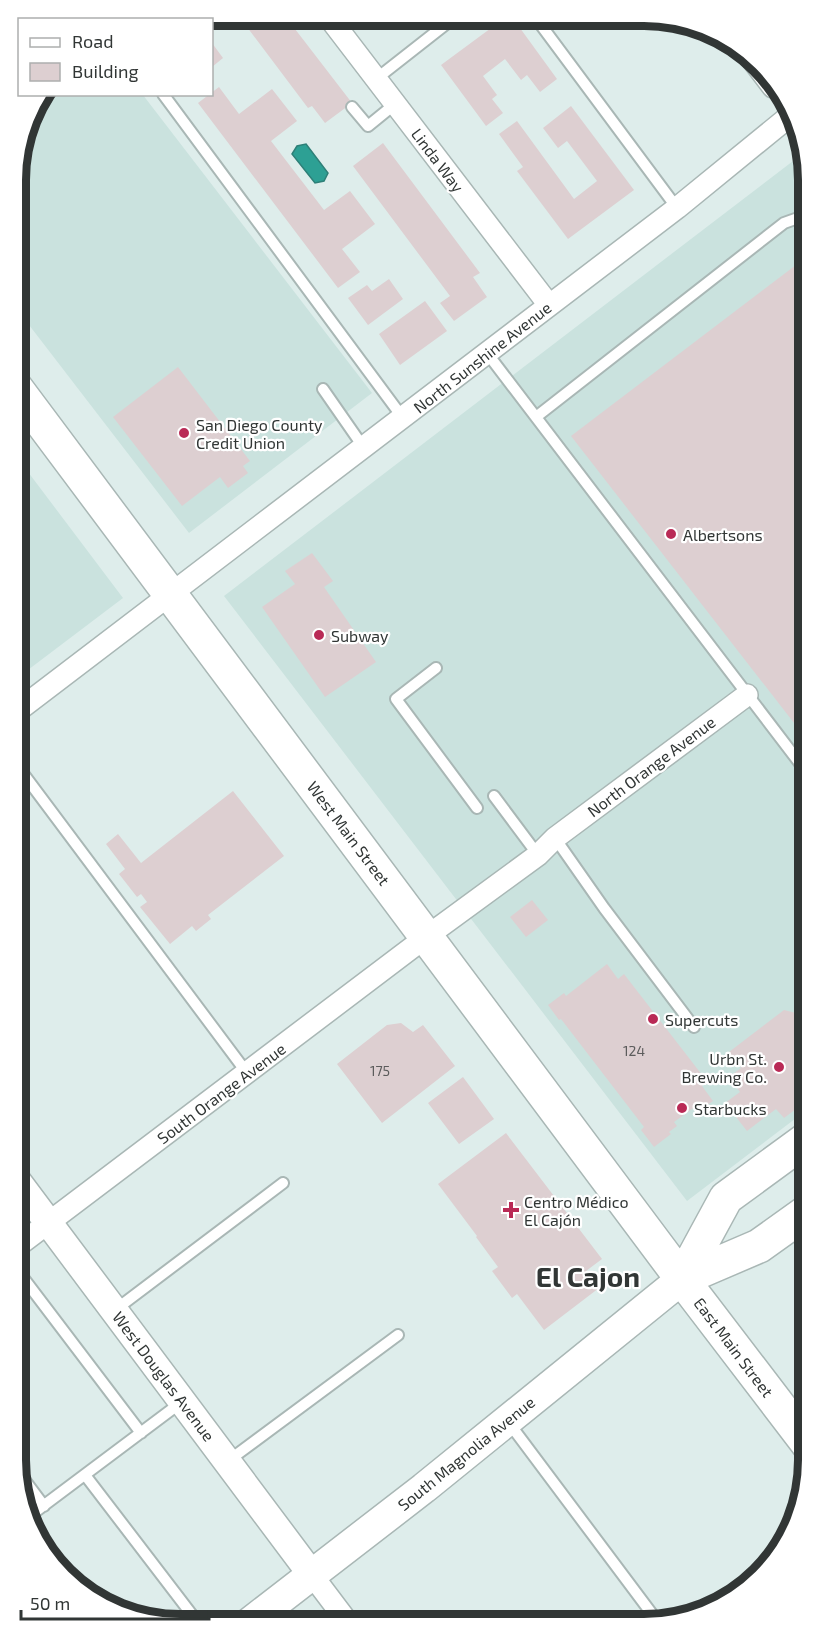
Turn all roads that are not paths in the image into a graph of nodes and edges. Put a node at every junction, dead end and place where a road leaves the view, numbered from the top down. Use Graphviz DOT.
graph roads {
  1 [pos="336,26"];
  2 [pos="444,26"];
  3 [pos="542,26"];
  4 [pos="376,79"];
  5 [pos="164,96"];
  6 [pos="395,104"];
  7 [pos="352,107"];
  8 [pos="785,120"];
  9 [pos="677,208"];
  10 [pos="798,218"];
  11 [pos="549,305"];
  12 [pos="487,353"];
  13 [pos="323,389"];
  14 [pos="26,401"];
  15 [pos="536,417"];
  16 [pos="403,418"];
  17 [pos="364,448"];
  18 [pos="170,594"];
  19 [pos="436,668"];
  20 [pos="747,695"];
  21 [pos="26,704"];
  22 [pos="798,760"];
  23 [pos="26,777"];
  24 [pos="494,796"];
  25 [pos="477,808"];
  26 [pos="555,838"];
  27 [pos="538,855"];
  28 [pos="426,937"];
  29 [pos="694,1027"];
  30 [pos="247,1073"];
  31 [pos="797,1146"];
  32 [pos="284,1183"];
  33 [pos="26,1193"];
  34 [pos="797,1219"];
  35 [pos="48,1223"];
  36 [pos="26,1240"];
  37 [pos="682,1279"];
  38 [pos="26,1281"];
  39 [pos="115,1311"];
  40 [pos="398,1335"];
  41 [pos="183,1401"];
  42 [pos="507,1420"];
  43 [pos="797,1430"];
  44 [pos="141,1433"];
  45 [pos="228,1461"];
  46 [pos="85,1475"];
  47 [pos="27,1485"];
  48 [pos="44,1506"];
  49 [pos="35,1512"];
  50 [pos="312,1575"];
  51 [pos="191,1614"];
  52 [pos="261,1614"];
  53 [pos="341,1614"];
  54 [pos="651,1614"];
  1 -- 4 [label="street, Linda Way"];
  2 -- 4 [label="lane"];
  3 -- 9 [label="lane"];
  4 -- 6 [label="street, Linda Way"];
  5 -- 16 [label="lane"];
  6 -- 7 [label="lane"];
  6 -- 11 [label="street, Linda Way"];
  8 -- 9 [label="street, North Sunshine Avenue"];
  9 -- 11 [label="street, North Sunshine Avenue"];
  10 -- 15 [label="lane"];
  11 -- 12 [label="street, North Sunshine Avenue"];
  12 -- 15 [label="lane"];
  12 -- 16 [label="street, North Sunshine Avenue"];
  13 -- 17 [label="lane"];
  14 -- 18 [label="main road, West Main Street"];
  15 -- 20 [label="lane"];
  16 -- 17 [label="street, North Sunshine Avenue"];
  17 -- 18 [label="street, North Sunshine Avenue"];
  18 -- 21 [label="street, North Sunshine Avenue"];
  18 -- 28 [label="main road, West Main Street"];
  19 -- 25 [label="lane"];
  20 -- 22 [label="lane"];
  20 -- 26 [label="street, North Orange Avenue"];
  23 -- 30 [label="lane"];
  24 -- 27 [label="lane"];
  26 -- 27 [label="street, North Orange Avenue"];
  26 -- 29 [label="lane"];
  27 -- 28 [label="street"];
  28 -- 30 [label="street, South Orange Avenue"];
  28 -- 37 [label="main road, West Main Street"];
  30 -- 35 [label="street, South Orange Avenue"];
  31 -- 37 [label="main road"];
  32 -- 39 [label="lane"];
  33 -- 35 [label="street, West Douglas Avenue"];
  34 -- 37 [label="main road"];
  35 -- 36 [label="street, South Orange Avenue"];
  35 -- 39 [label="street, West Douglas Avenue"];
  37 -- 42 [label="main road, South Magnolia Avenue"];
  37 -- 43 [label="main road, East Main Street"];
  38 -- 44 [label="lane"];
  39 -- 41 [label="street, West Douglas Avenue"];
  40 -- 45 [label="lane"];
  41 -- 44 [label="lane"];
  41 -- 45 [label="street, West Douglas Avenue"];
  42 -- 50 [label="main road, South Magnolia Avenue"];
  42 -- 54 [label="lane"];
  44 -- 46 [label="lane"];
  45 -- 50 [label="street, West Douglas Avenue"];
  46 -- 48 [label="lane"];
  46 -- 51 [label="lane"];
  47 -- 48 [label="lane"];
  48 -- 49 [label="lane"];
  50 -- 52 [label="main road, South Magnolia Avenue"];
  50 -- 53 [label="street"];
}
